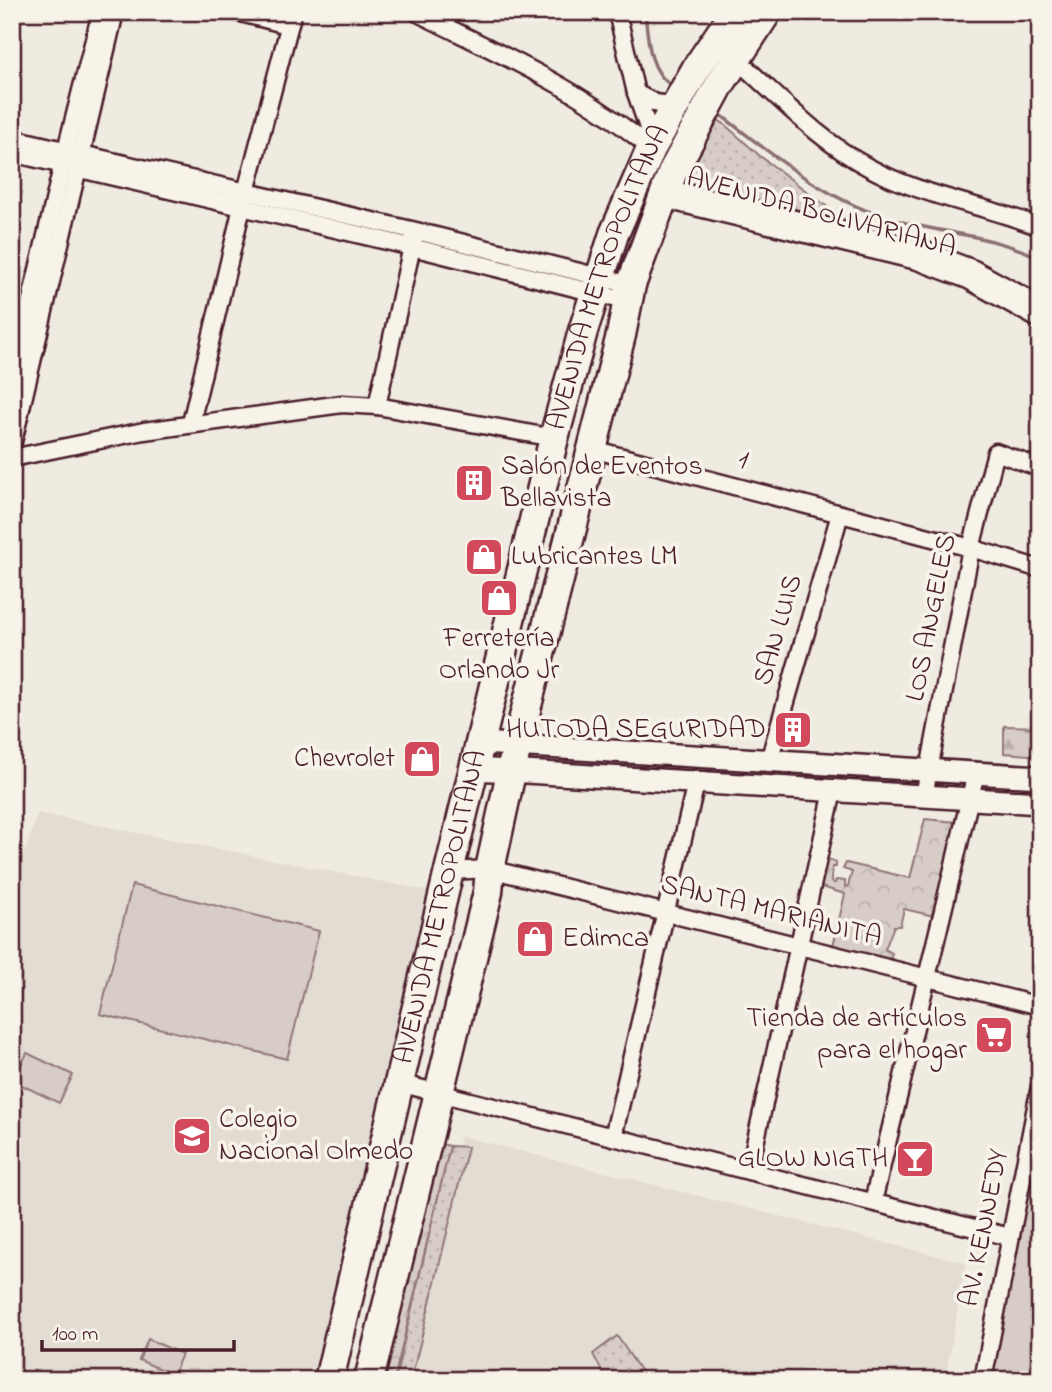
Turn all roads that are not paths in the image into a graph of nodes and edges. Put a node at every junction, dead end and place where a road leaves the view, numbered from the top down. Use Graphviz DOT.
graph roads {
  1 [pos="101,12"];
  2 [pos="115,12"];
  3 [pos="237,12"];
  4 [pos="416,12"];
  5 [pos="617,12"];
  6 [pos="735,12"];
  7 [pos="767,12"];
  8 [pos="290,18"];
  9 [pos="736,59"];
  10 [pos="636,93"];
  11 [pos="685,107"];
  12 [pos="12,138"];
  13 [pos="653,147"];
  14 [pos="12,153"];
  15 [pos="71,159"];
  16 [pos="664,194"];
  17 [pos="244,199"];
  18 [pos="1040,227"];
  19 [pos="414,239"];
  20 [pos="597,284"];
  21 [pos="629,293"];
  22 [pos="1040,305"];
  23 [pos="1040,320"];
  24 [pos="25,330"];
  25 [pos="12,381"];
  26 [pos="376,406"];
  27 [pos="191,424"];
  28 [pos="554,438"];
  29 [pos="12,446"];
  30 [pos="592,449"];
  31 [pos="12,458"];
  32 [pos="1040,468"];
  33 [pos="839,513"];
  34 [pos="971,548"];
  35 [pos="1040,569"];
  36 [pos="478,756"];
  37 [pos="514,758"];
  38 [pos="769,761"];
  39 [pos="929,770"];
  40 [pos="976,773"];
  41 [pos="1040,777"];
  42 [pos="696,783"];
  43 [pos="834,791"];
  44 [pos="923,796"];
  45 [pos="970,799"];
  46 [pos="1040,803"];
  47 [pos="490,869"];
  48 [pos="449,871"];
  49 [pos="665,912"];
  50 [pos="797,945"];
  51 [pos="928,978"];
  52 [pos="1040,1006"];
  53 [pos="399,1083"];
  54 [pos="1040,1086"];
  55 [pos="438,1093"];
  56 [pos="613,1137"];
  57 [pos="749,1171"];
  58 [pos="873,1202"];
  59 [pos="1010,1237"];
  60 [pos="329,1380"];
  61 [pos="369,1380"];
  62 [pos="983,1380"];
  1 -- 15 [label="street"];
  2 -- 15 [label="street"];
  3 -- 8 [label="street"];
  4 -- 13 [label="street"];
  5 -- 10 [label="street"];
  6 -- 11 [label="highway, AVENIDA METROPOLITANA"];
  7 -- 9 [label="highway"];
  8 -- 17 [label="street"];
  9 -- 11 [label="highway"];
  9 -- 18 [label="street"];
  10 -- 11 [label="street"];
  10 -- 13 [label="street"];
  11 -- 13 [label="highway, AVENIDA METROPOLITANA"];
  11 -- 16 [label="highway, AVENIDA METROPOLITANA"];
  12 -- 15 [label="street"];
  13 -- 20 [label="highway, AVENIDA METROPOLITANA"];
  14 -- 15 [label="street"];
  15 -- 17 [label="street"];
  15 -- 24 [label="street"];
  16 -- 21 [label="highway, AVENIDA METROPOLITANA"];
  16 -- 22 [label="street, AVENIDA BOLIVARIANA"];
  16 -- 23 [label="street, AVENIDA BOLIVARIANA"];
  17 -- 19 [label="street"];
  17 -- 27 [label="street"];
  19 -- 20 [label="street"];
  19 -- 26 [label="street"];
  20 -- 21 [label="street"];
  20 -- 28 [label="highway, AVENIDA METROPOLITANA"];
  21 -- 30 [label="highway, AVENIDA METROPOLITANA"];
  24 -- 25 [label="street"];
  24 -- 29 [label="street"];
  26 -- 27 [label="street"];
  26 -- 28 [label="street"];
  27 -- 31 [label="street"];
  28 -- 36 [label="highway, AVENIDA METROPOLITANA"];
  30 -- 33 [label="street, 1"];
  30 -- 37 [label="highway, AVENIDA METROPOLITANA"];
  32 -- 34 [label="street, LOS ANGELES"];
  33 -- 34 [label="street, 1"];
  33 -- 38 [label="street, SAN LUIS"];
  34 -- 35 [label="street, 1"];
  34 -- 39 [label="street, LOS ANGELES"];
  36 -- 37 [label="street"];
  36 -- 48 [label="highway, AVENIDA METROPOLITANA"];
  37 -- 38 [label="street"];
  37 -- 42 [label="street"];
  37 -- 47 [label="highway, AVENIDA METROPOLITANA"];
  38 -- 39 [label="street"];
  39 -- 40 [label="street"];
  39 -- 44 [label="street, LOS ANGELES"];
  40 -- 41 [label="street"];
  40 -- 45 [label="street"];
  42 -- 43 [label="street"];
  42 -- 49 [label="street"];
  43 -- 44 [label="street"];
  43 -- 50 [label="street"];
  44 -- 45 [label="street"];
  45 -- 46 [label="street"];
  45 -- 51 [label="street"];
  47 -- 48 [label="street, SANTA MARIANITA"];
  47 -- 49 [label="street, SANTA MARIANITA"];
  47 -- 55 [label="highway, AVENIDA METROPOLITANA"];
  48 -- 53 [label="highway, AVENIDA METROPOLITANA"];
  49 -- 50 [label="street, SANTA MARIANITA"];
  49 -- 56 [label="street"];
  50 -- 51 [label="street, SANTA MARIANITA"];
  50 -- 57 [label="street"];
  51 -- 52 [label="street, SANTA MARIANITA"];
  51 -- 58 [label="street"];
  53 -- 55 [label="street"];
  53 -- 60 [label="highway, AVENIDA METROPOLITANA"];
  54 -- 59 [label="street, AV. KENNEDY"];
  55 -- 56 [label="street"];
  55 -- 61 [label="highway, AVENIDA METROPOLITANA"];
  56 -- 57 [label="street"];
  57 -- 58 [label="street"];
  58 -- 59 [label="street"];
  59 -- 62 [label="street, AV. KENNEDY"];
}
